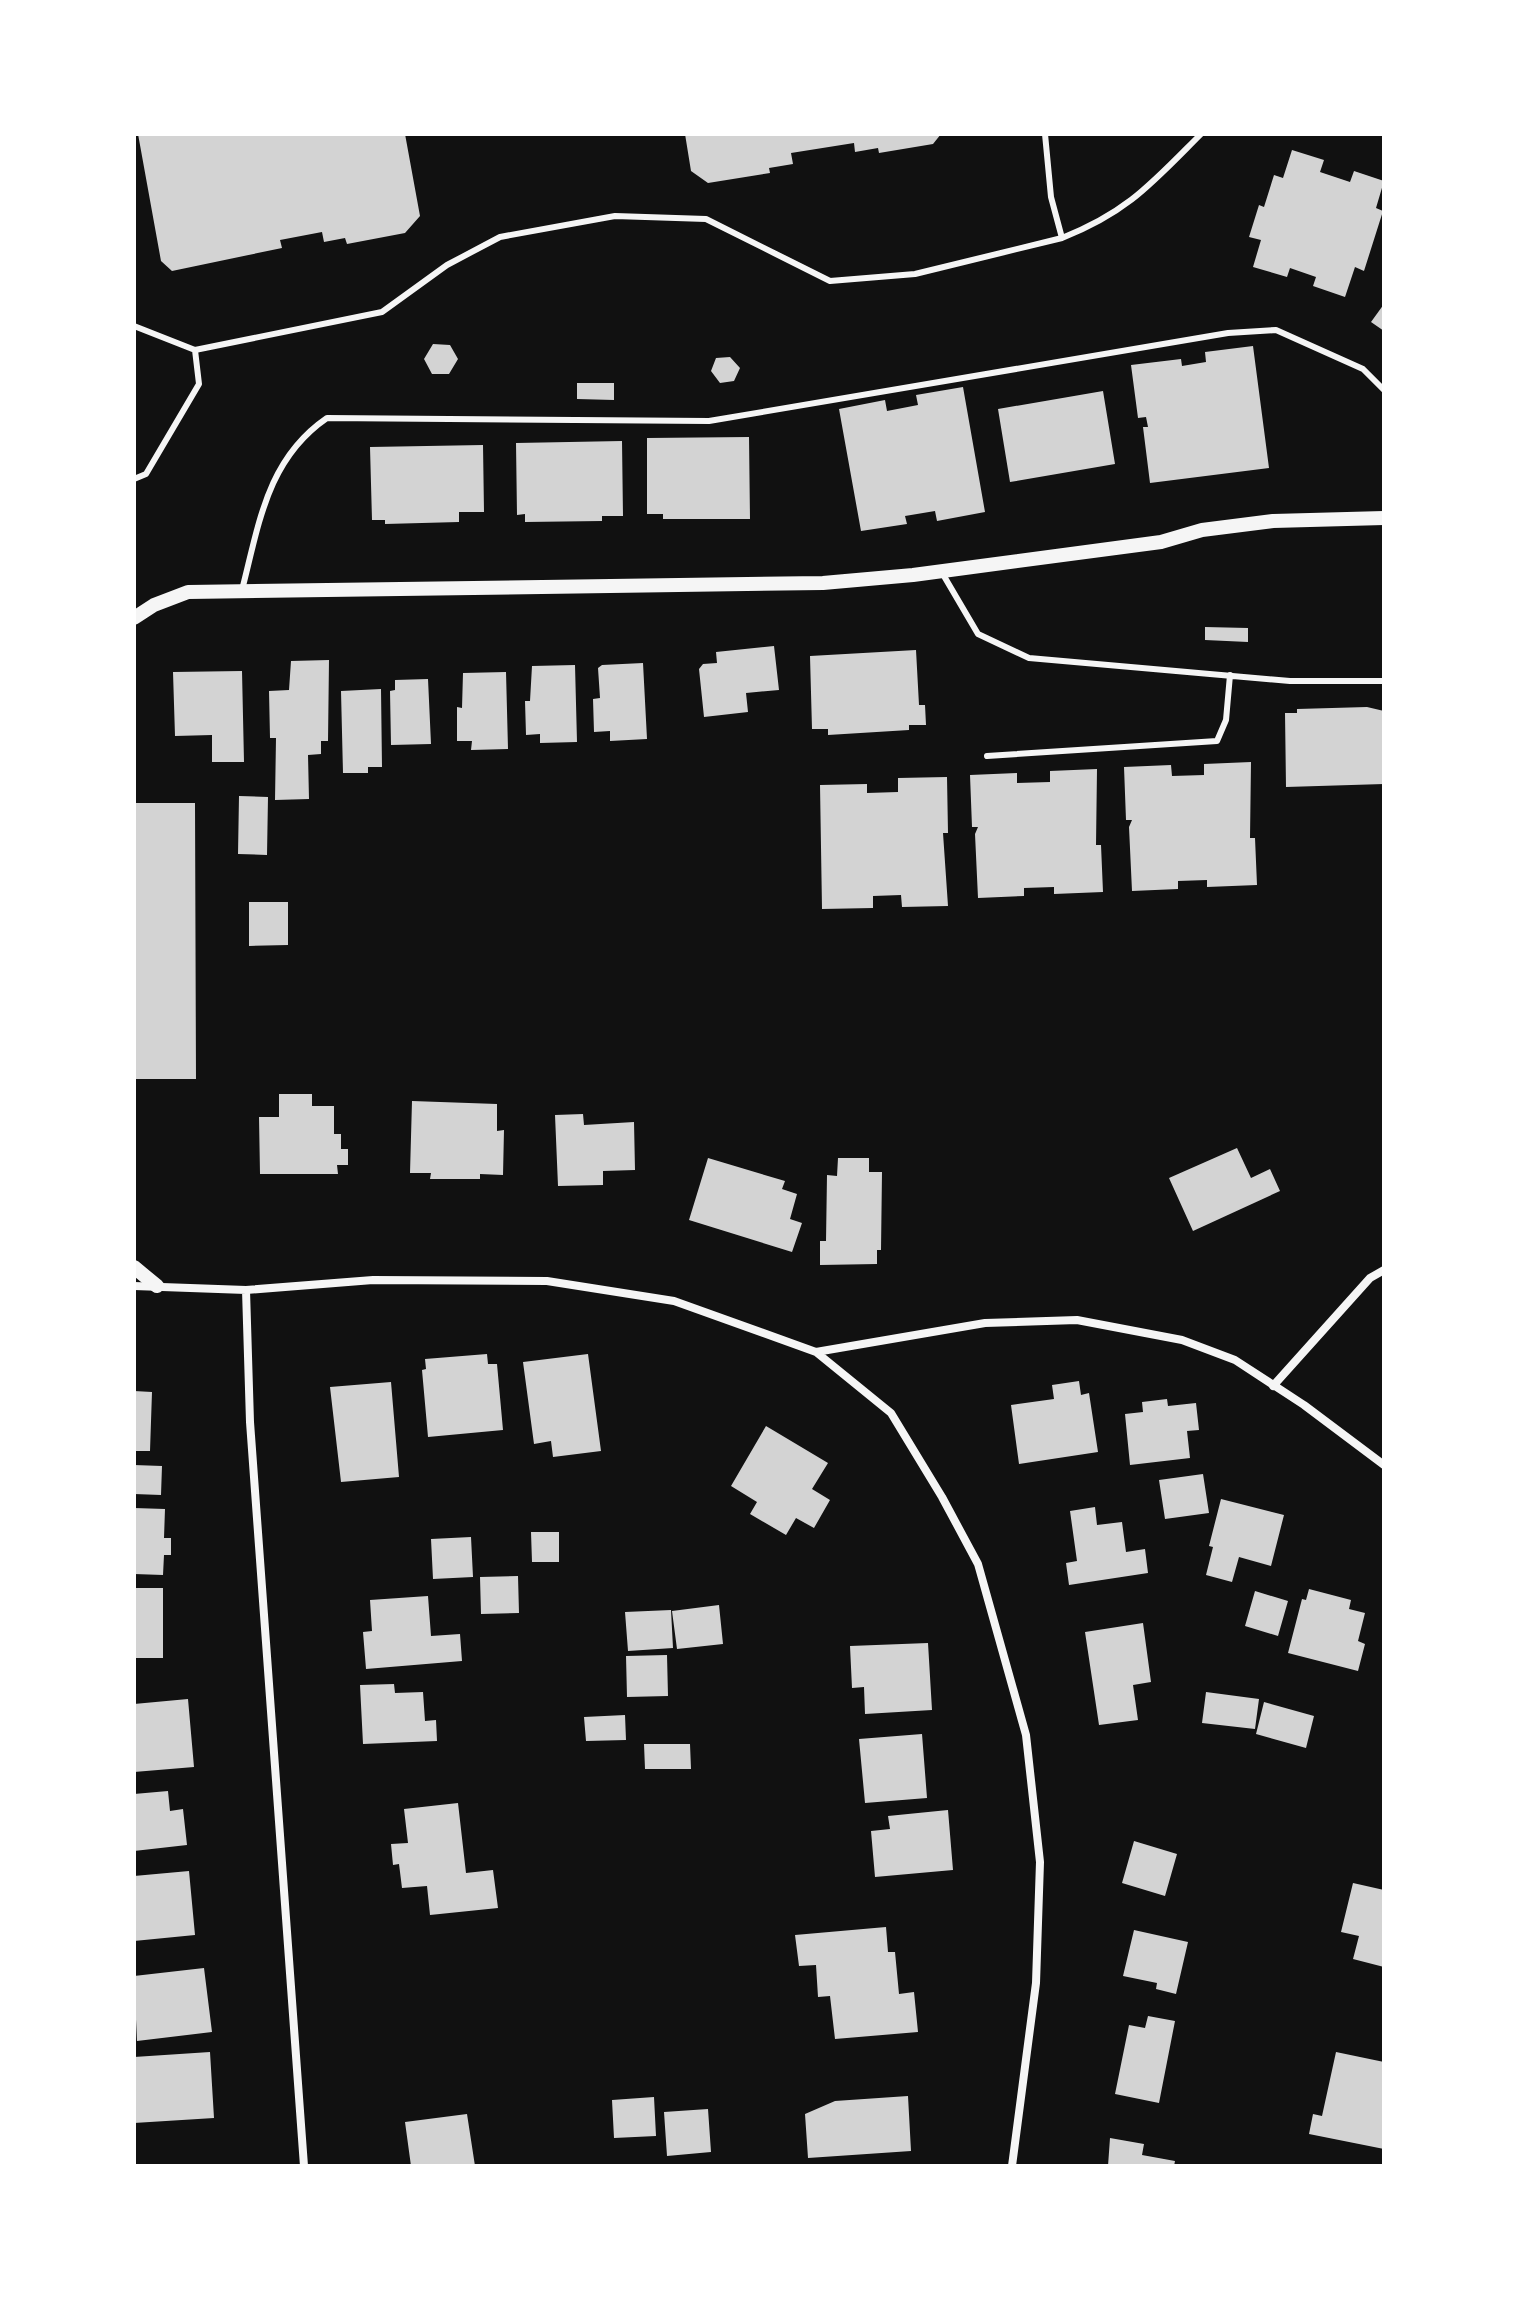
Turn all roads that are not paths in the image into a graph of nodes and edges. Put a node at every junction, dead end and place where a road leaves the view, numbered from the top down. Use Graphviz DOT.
graph roads {
  1 [pos="1045,134"];
  2 [pos="1201,134"];
  3 [pos="1062,238"];
  4 [pos="134,326"];
  5 [pos="195,350"];
  6 [pos="1384,390"];
  7 [pos="134,479"];
  8 [pos="1384,518"];
  9 [pos="941,571"];
  10 [pos="242,590"];
  11 [pos="134,618"];
  12 [pos="1230,675"];
  13 [pos="1384,681"];
  14 [pos="987,756"];
  15 [pos="134,1267"];
  16 [pos="1384,1270"];
  17 [pos="134,1286"];
  18 [pos="157,1286"];
  19 [pos="246,1290"];
  20 [pos="816,1352"];
  21 [pos="1273,1386"];
  22 [pos="1384,1465"];
  23 [pos="304,2166"];
  24 [pos="1012,2166"];
  1 -- 3 [label="lane"];
  2 -- 3 [label="lane"];
  3 -- 5 [label="lane"];
  4 -- 5 [label="lane"];
  5 -- 7 [label="lane"];
  6 -- 10 [label="lane"];
  8 -- 9 [label="street"];
  9 -- 10 [label="street"];
  9 -- 12 [label="lane"];
  10 -- 11 [label="street"];
  12 -- 13 [label="lane"];
  12 -- 14 [label="lane"];
  15 -- 18 [label="street"];
  16 -- 21 [label="street"];
  17 -- 18 [label="street"];
  18 -- 19 [label="street"];
  19 -- 20 [label="street"];
  19 -- 23 [label="street"];
  20 -- 21 [label="street"];
  20 -- 24 [label="street"];
  21 -- 22 [label="street"];
}
